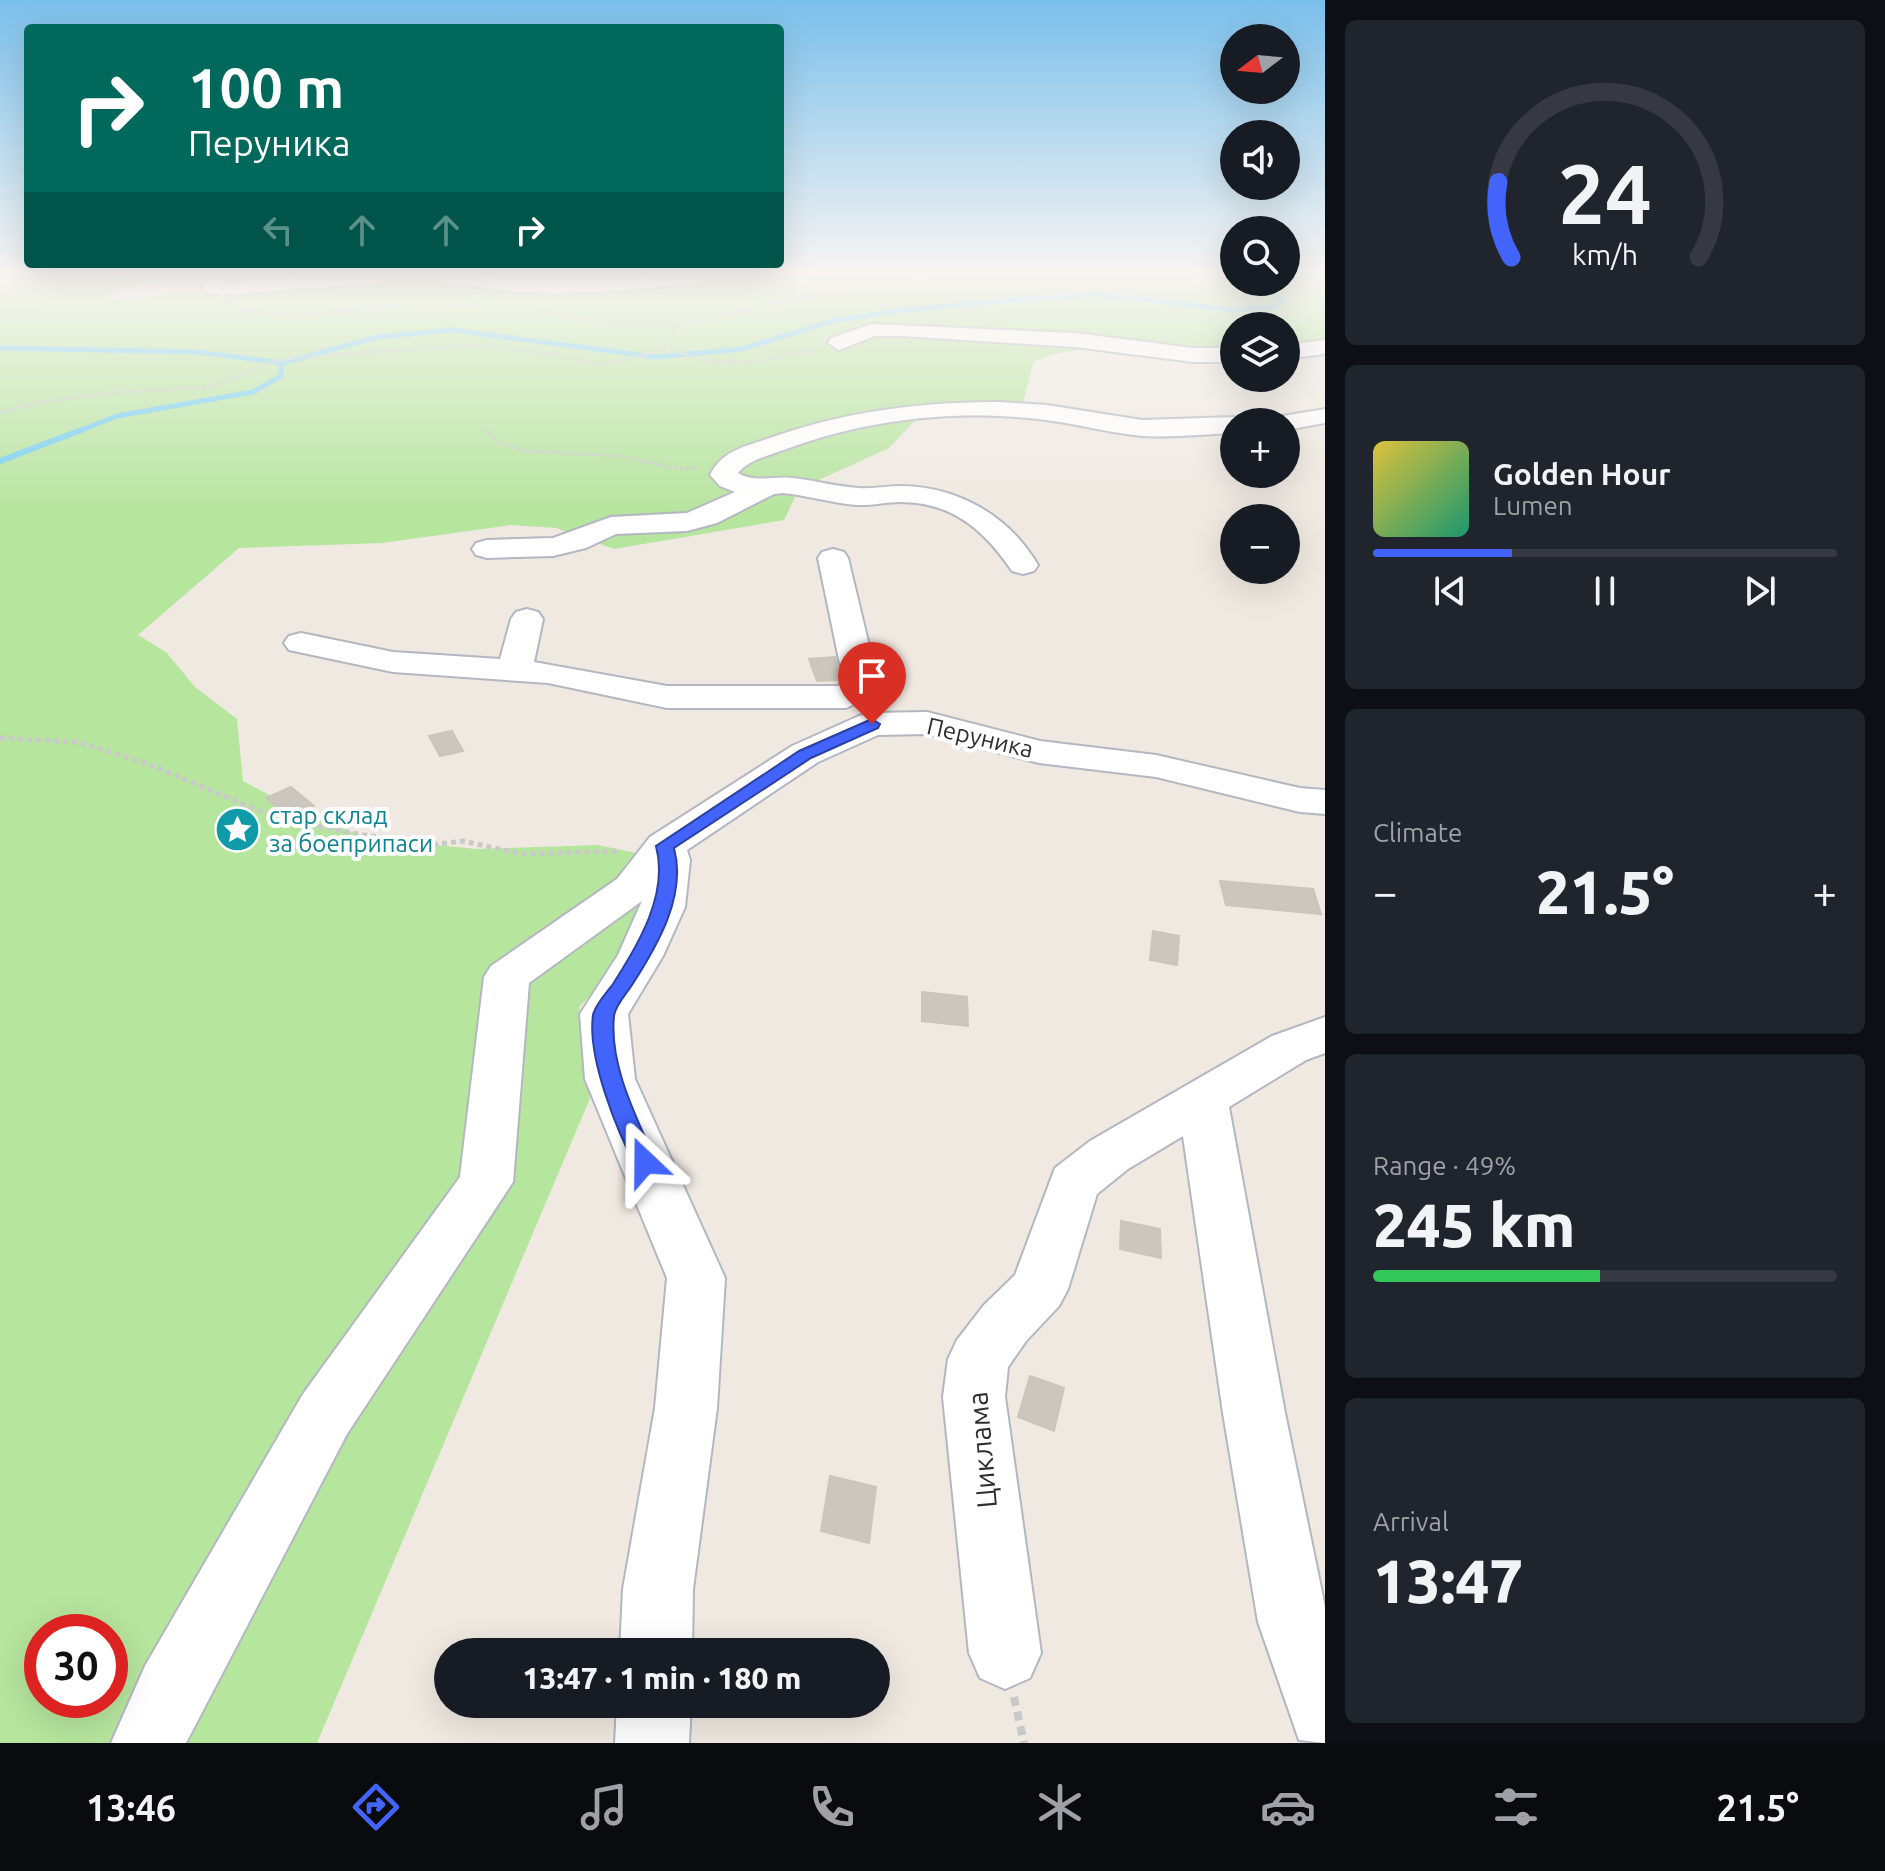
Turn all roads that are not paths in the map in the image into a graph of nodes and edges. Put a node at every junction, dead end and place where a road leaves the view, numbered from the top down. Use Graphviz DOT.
graph roads {
  1 [pos="1164,351"];
  2 [pos="1220,355"];
  3 [pos="1325,416"];
  4 [pos="1300,420"];
  5 [pos="1220,425"];
  6 [pos="766,487"];
  7 [pos="487,549"];
  8 [pos="833,558"];
  9 [pos="1023,565"];
  10 [pos="527,619"];
  11 [pos="301,643"];
  12 [pos="515,669"];
  13 [pos="846,697"];
  14 [pos="872,724"];
  15 [pos="1325,802"];
  16 [pos="665,846"];
  17 [pos="1325,1034"];
  18 [pos="1203,1102"];
  19 [pos="656,1638"];
  20 [pos="1005,1653"];
  21 [pos="1325,1714"];
  22 [pos="653,1718"];
  23 [pos="148,1743"];
  24 [pos="652,1743"];
  1 -- 2 [label="street"];
  3 -- 4 [label="street"];
  5 -- 6 [label="street"];
  6 -- 7 [label="street"];
  6 -- 9 [label="street"];
  8 -- 13 [label="street"];
  10 -- 12 [label="street"];
  11 -- 12 [label="street"];
  12 -- 13 [label="street"];
  13 -- 14 [label="street"];
  14 -- 15 [label="street, Перуника"];
  14 -- 16 [label="street, Перуника"];
  16 -- 19 [label="street"];
  16 -- 23 [label="street, Перуника"];
  17 -- 18 [label="street, Циклама"];
  18 -- 20 [label="street, Циклама"];
  18 -- 21 [label="street"];
  22 -- 24 [label="street"];
}
